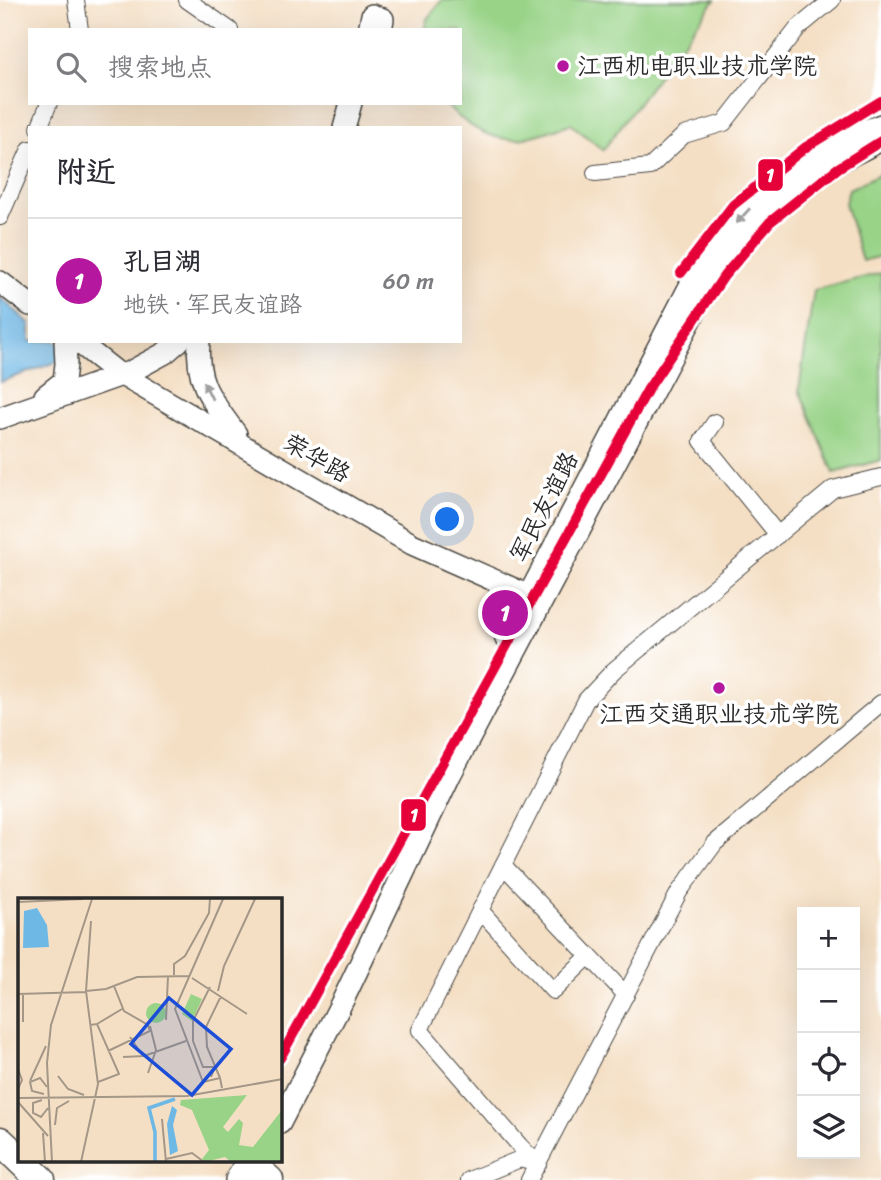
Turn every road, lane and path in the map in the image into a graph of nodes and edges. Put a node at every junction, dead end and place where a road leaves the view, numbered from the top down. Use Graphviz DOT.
graph roads {
  1 [pos="76,0"];
  2 [pos="187,0"];
  3 [pos="832,0"];
  4 [pos="80,28"];
  5 [pos="227,28"];
  6 [pos="48,105"];
  7 [pos="350,105"];
  8 [pos="363,105"];
  9 [pos="881,125"];
  10 [pos="40,126"];
  11 [pos="345,126"];
  12 [pos="357,126"];
  13 [pos="881,140"];
  14 [pos="28,154"];
  15 [pos="595,173"];
  16 [pos="0,217"];
  17 [pos="0,274"];
  18 [pos="0,282"];
  19 [pos="28,295"];
  20 [pos="28,303"];
  21 [pos="65,343"];
  22 [pos="80,343"];
  23 [pos="90,343"];
  24 [pos="159,343"];
  25 [pos="177,343"];
  26 [pos="199,343"];
  27 [pos="122,372"];
  28 [pos="45,396"];
  29 [pos="0,412"];
  30 [pos="0,418"];
  31 [pos="715,422"];
  32 [pos="236,434"];
  33 [pos="881,477"];
  34 [pos="778,535"];
  35 [pos="538,594"];
  36 [pos="881,703"];
  37 [pos="503,866"];
  38 [pos="480,910"];
  39 [pos="589,956"];
  40 [pos="626,995"];
  41 [pos="282,1092"];
  42 [pos="282,1119"];
  43 [pos="23,1162"];
  44 [pos="25,1162"];
  45 [pos="538,1164"];
  46 [pos="41,1180"];
  47 [pos="49,1180"];
  48 [pos="470,1180"];
  49 [pos="529,1180"];
  1 -- 4 [label="street"];
  2 -- 5 [label="street"];
  3 -- 15 [label="street"];
  6 -- 10 [label="street"];
  7 -- 11 [label="street"];
  8 -- 12 [label="street"];
  9 -- 35 [label="street, 军民友谊路, one-way"];
  13 -- 35 [label="street, 军民友谊路"];
  14 -- 16 [label="street"];
  17 -- 19 [label="street"];
  18 -- 20 [label="street"];
  21 -- 28 [label="street"];
  22 -- 27 [label="street, 荣华路"];
  23 -- 27 [label="street, 荣华路"];
  24 -- 27 [label="street"];
  25 -- 27 [label="street"];
  32 -- 26 [label="street, one-way"];
  27 -- 28 [label="street"];
  27 -- 30 [label="street"];
  27 -- 32 [label="street, 荣华路"];
  27 -- 35 [label="street, 荣华路"];
  28 -- 29 [label="street"];
  31 -- 34 [label="street"];
  32 -- 35 [label="street, 荣华路"];
  33 -- 34 [label="street"];
  34 -- 37 [label="street"];
  35 -- 41 [label="street, 军民友谊路"];
  35 -- 42 [label="street, 军民友谊路"];
  36 -- 40 [label="street"];
  37 -- 38 [label="street"];
  37 -- 39 [label="street"];
  38 -- 39 [label="street"];
  38 -- 45 [label="street"];
  39 -- 40 [label="street"];
  40 -- 45 [label="street"];
  43 -- 46 [label="highway"];
  44 -- 47 [label="street"];
  45 -- 48 [label="street"];
  45 -- 49 [label="street"];
}
